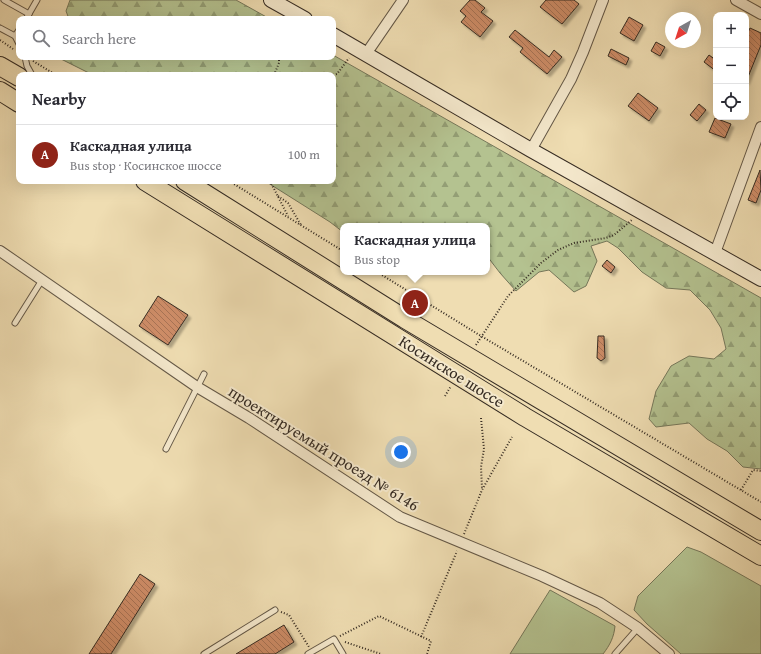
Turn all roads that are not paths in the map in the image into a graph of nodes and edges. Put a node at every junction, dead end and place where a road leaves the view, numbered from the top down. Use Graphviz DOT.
graph roads {
  1 [pos="4,0"];
  2 [pos="37,0"];
  3 [pos="272,0"];
  4 [pos="402,0"];
  5 [pos="603,0"];
  6 [pos="736,0"];
  7 [pos="761,14"];
  8 [pos="27,16"];
  9 [pos="29,16"];
  10 [pos="300,16"];
  11 [pos="0,28"];
  12 [pos="15,36"];
  13 [pos="336,37"];
  14 [pos="366,54"];
  15 [pos="26,60"];
  16 [pos="0,66"];
  17 [pos="30,72"];
  18 [pos="16,75"];
  19 [pos="0,91"];
  20 [pos="16,101"];
  21 [pos="761,128"];
  22 [pos="531,150"];
  23 [pos="150,184"];
  24 [pos="190,184"];
  25 [pos="0,251"];
  26 [pos="714,253"];
  27 [pos="42,279"];
  28 [pos="761,279"];
  29 [pos="15,323"];
  30 [pos="204,374"];
  31 [pos="197,387"];
  32 [pos="166,449"];
  33 [pos="761,531"];
  34 [pos="761,556"];
  35 [pos="275,610"];
  36 [pos="638,628"];
  37 [pos="310,653"];
  38 [pos="204,654"];
  39 [pos="343,654"];
  40 [pos="615,654"];
  41 [pos="669,654"];
  1 -- 8 [label="lane"];
  2 -- 9 [label="lane"];
  3 -- 10 [label="street"];
  4 -- 14 [label="street"];
  5 -- 22 [label="street"];
  6 -- 7 [label="street"];
  11 -- 12 [label="lane"];
  13 -- 14 [label="street"];
  14 -- 22 [label="street"];
  15 -- 17 [label="lane"];
  16 -- 18 [label="highway"];
  19 -- 20 [label="highway"];
  21 -- 26 [label="street"];
  22 -- 26 [label="street"];
  23 -- 34 [label="highway, Косинское шоссе"];
  24 -- 33 [label="highway, Косинское шоссе"];
  25 -- 27 [label="street, проектируемый проезд № 6146"];
  26 -- 28 [label="street"];
  27 -- 29 [label="lane"];
  27 -- 31 [label="street, проектируемый проезд № 6146"];
  30 -- 31 [label="lane"];
  31 -- 32 [label="lane"];
  31 -- 36 [label="street, проектируемый проезд № 6146"];
  35 -- 38 [label="lane"];
  36 -- 40 [label="lane"];
  36 -- 41 [label="street, проектируемый проезд № 6146"];
  37 -- 39 [label="lane"];
}
